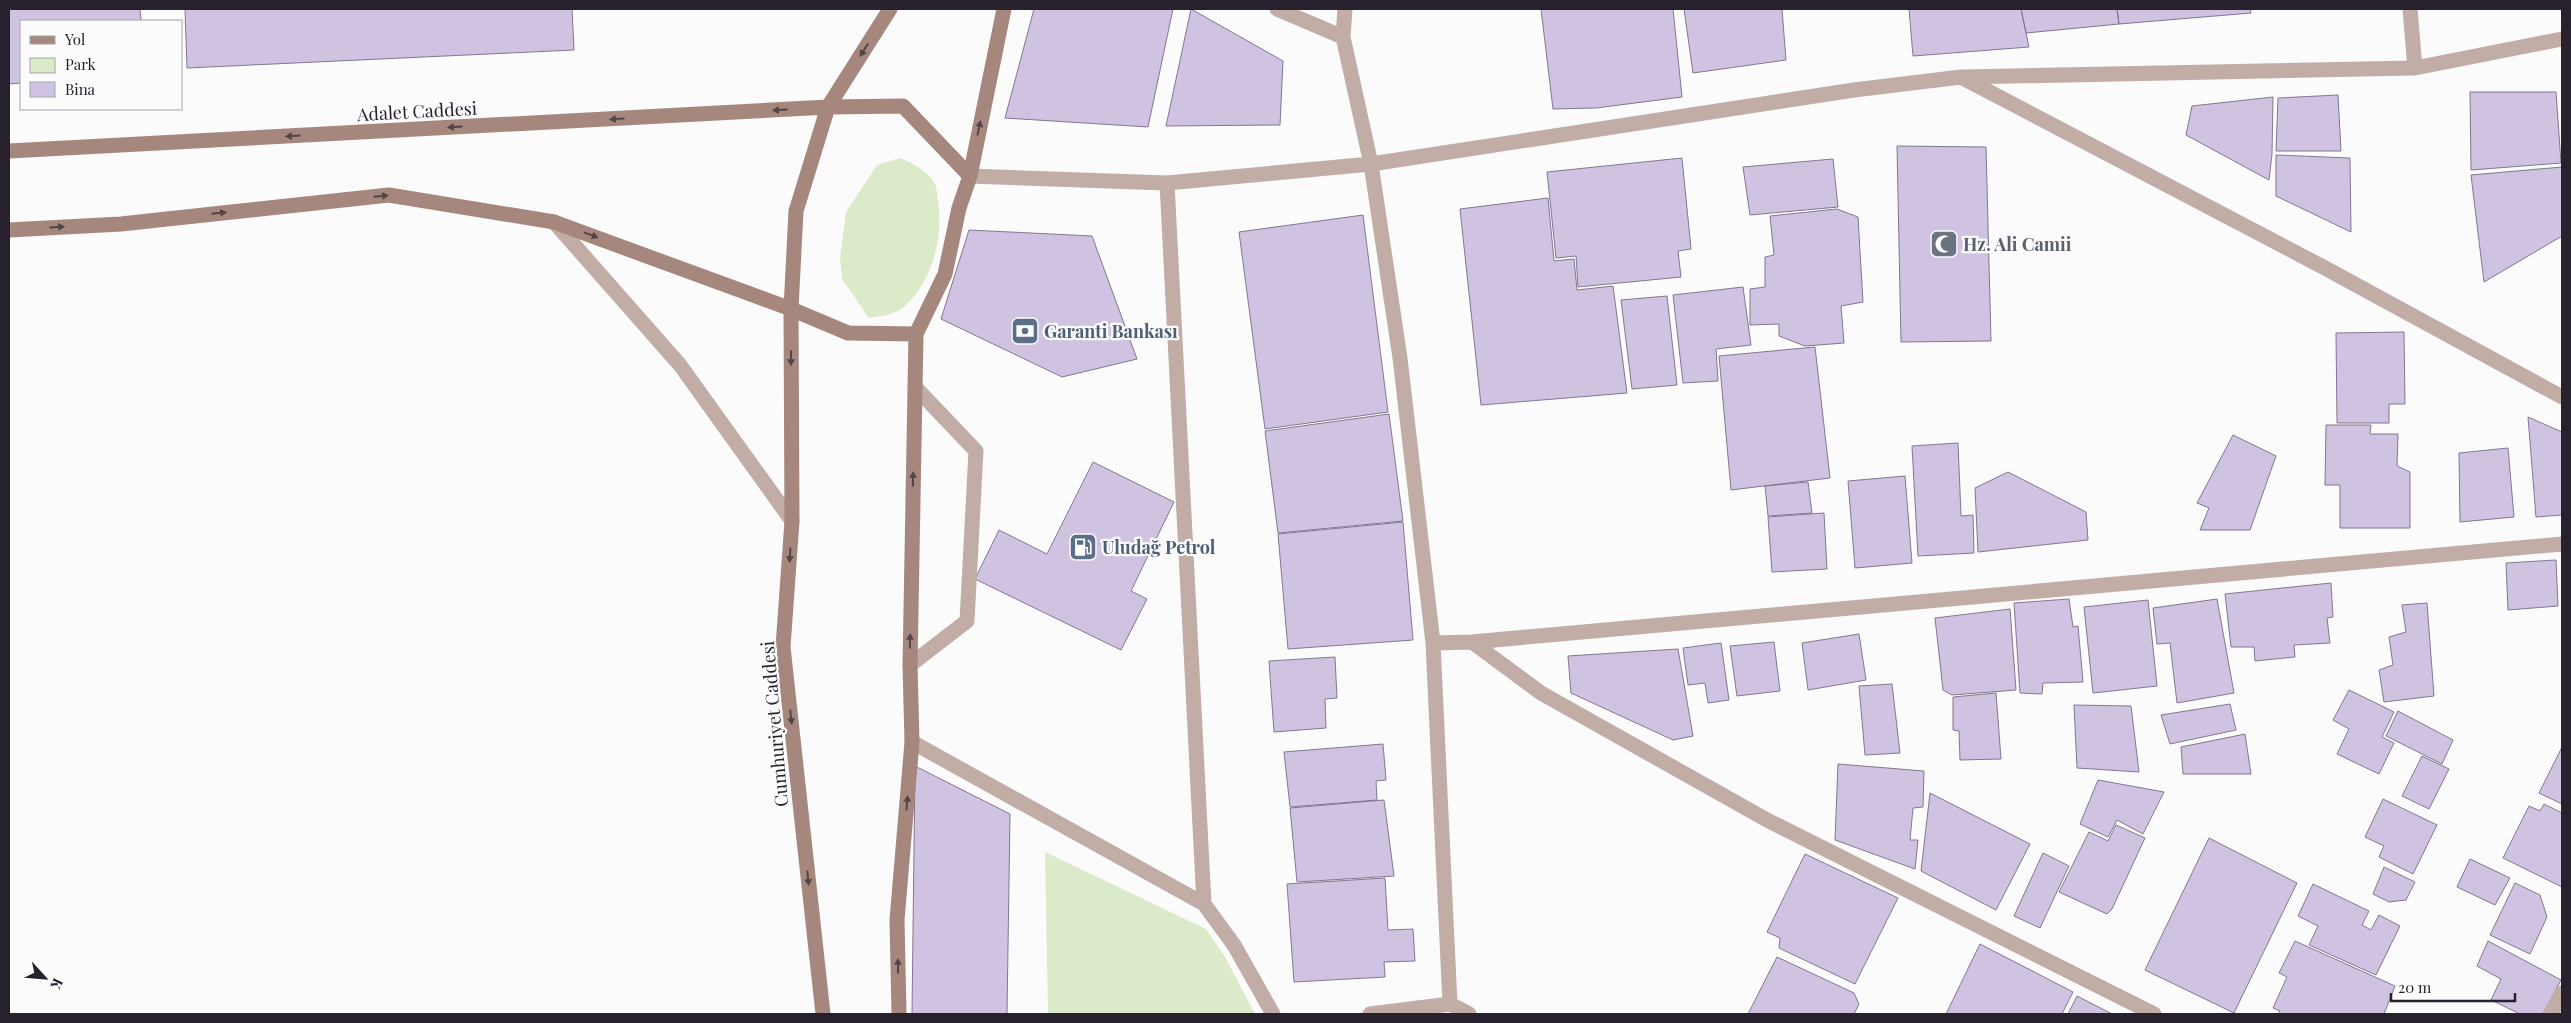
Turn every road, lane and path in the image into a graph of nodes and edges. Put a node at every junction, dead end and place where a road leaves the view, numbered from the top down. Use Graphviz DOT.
graph roads {
  1 [pos="890,9"];
  2 [pos="1004,9"];
  3 [pos="1277,9"];
  4 [pos="1344,9"];
  5 [pos="2410,9"];
  6 [pos="1343,37"];
  7 [pos="2562,39"];
  8 [pos="2415,68"];
  9 [pos="1961,77"];
  10 [pos="828,107"];
  11 [pos="9,151"];
  12 [pos="1371,164"];
  13 [pos="970,176"];
  14 [pos="1167,183"];
  15 [pos="554,222"];
  16 [pos="9,230"];
  17 [pos="791,309"];
  18 [pos="916,334"];
  19 [pos="915,387"];
  20 [pos="2562,397"];
  21 [pos="792,521"];
  22 [pos="2562,544"];
  23 [pos="1472,642"];
  24 [pos="1433,643"];
  25 [pos="910,665"];
  26 [pos="912,742"];
  27 [pos="1204,904"];
  28 [pos="2562,993"];
  29 [pos="1450,1004"];
  30 [pos="823,1014"];
  31 [pos="899,1014"];
  32 [pos="1273,1014"];
  33 [pos="1370,1014"];
  34 [pos="1468,1014"];
  35 [pos="2154,1014"];
  36 [pos="2551,1014"];
  1 -- 10 [label="main road, one-way"];
  13 -- 2 [label="main road, one-way"];
  3 -- 6 [label="street"];
  4 -- 6 [label="street"];
  5 -- 8 [label="street"];
  6 -- 12 [label="street"];
  7 -- 8 [label="street"];
  8 -- 9 [label="street"];
  9 -- 12 [label="street"];
  9 -- 20 [label="street"];
  10 -- 11 [label="main road, Adalet Caddesi, one-way"];
  10 -- 13 [label="main road, Adalet Caddesi"];
  10 -- 17 [label="main road, Cumhuriyet Caddesi"];
  12 -- 14 [label="street"];
  12 -- 24 [label="street"];
  13 -- 14 [label="street"];
  13 -- 18 [label="main road"];
  14 -- 27 [label="street"];
  16 -- 15 [label="main road, one-way"];
  15 -- 17 [label="main road, one-way"];
  15 -- 21 [label="street"];
  17 -- 18 [label="main road"];
  17 -- 21 [label="main road, Cumhuriyet Caddesi, one-way"];
  18 -- 19 [label="main road"];
  25 -- 19 [label="main road, one-way"];
  19 -- 25 [label="street"];
  21 -- 30 [label="main road, Cumhuriyet Caddesi, one-way"];
  22 -- 23 [label="street"];
  23 -- 24 [label="street"];
  23 -- 35 [label="street"];
  24 -- 29 [label="street"];
  25 -- 26 [label="main road"];
  26 -- 27 [label="street"];
  31 -- 26 [label="main road, one-way"];
  27 -- 32 [label="street"];
  28 -- 36 [label="street"];
  29 -- 33 [label="street"];
  29 -- 34 [label="street"];
}
